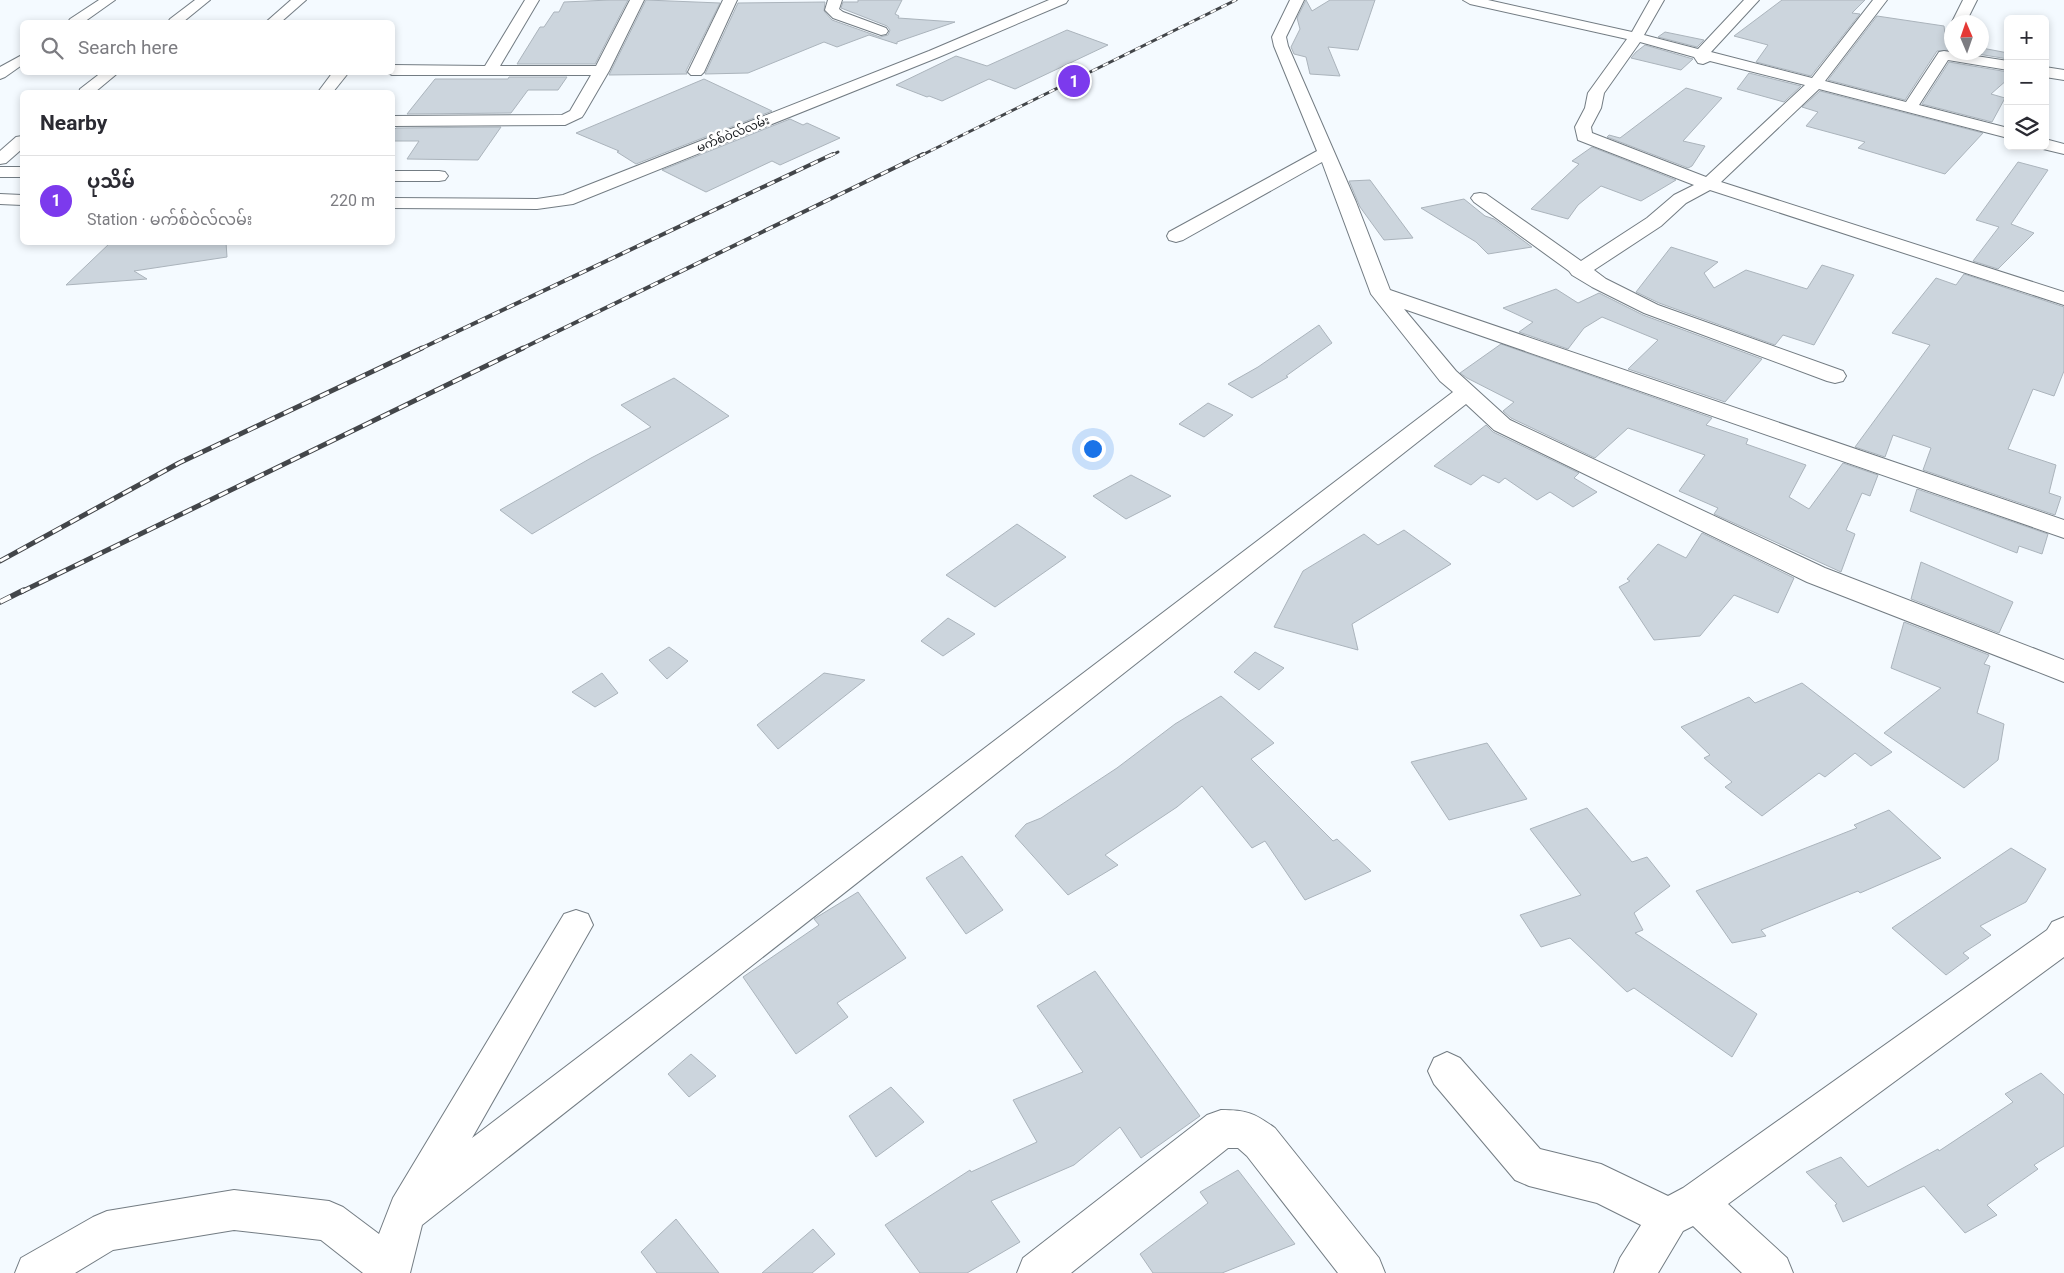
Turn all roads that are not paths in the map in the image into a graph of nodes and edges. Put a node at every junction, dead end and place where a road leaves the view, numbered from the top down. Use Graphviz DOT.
graph roads {
  1 [pos="108,0"];
  2 [pos="203,0"];
  3 [pos="299,0"];
  4 [pos="532,0"];
  5 [pos="636,0"];
  6 [pos="730,0"];
  7 [pos="835,0"];
  8 [pos="1061,0"];
  9 [pos="1297,0"];
  10 [pos="1470,0"];
  11 [pos="1657,0"];
  12 [pos="1752,0"];
  13 [pos="1880,0"];
  14 [pos="1970,0"];
  15 [pos="1962,15"];
  16 [pos="79,20"];
  17 [pos="178,20"];
  18 [pos="275,20"];
  19 [pos="881,31"];
  20 [pos="1636,37"];
  21 [pos="1944,55"];
  22 [pos="1702,57"];
  23 [pos="20,60"];
  24 [pos="1973,60"];
  25 [pos="2004,65"];
  26 [pos="395,70"];
  27 [pos="489,71"];
  28 [pos="601,71"];
  29 [pos="696,72"];
  30 [pos="2049,73"];
  31 [pos="0,74"];
  32 [pos="108,75"];
  33 [pos="339,75"];
  34 [pos="2064,75"];
  35 [pos="1815,84"];
  36 [pos="89,90"];
  37 [pos="327,90"];
  38 [pos="1910,107"];
  39 [pos="395,121"];
  40 [pos="2004,132"];
  41 [pos="20,143"];
  42 [pos="2049,145"];
  43 [pos="2064,149"];
  44 [pos="1326,153"];
  45 [pos="0,159"];
  46 [pos="0,172"];
  47 [pos="20,172"];
  48 [pos="395,176"];
  49 [pos="439,176"];
  50 [pos="1709,184"];
  51 [pos="1480,198"];
  52 [pos="0,200"];
  53 [pos="20,200"];
  54 [pos="395,203"];
  55 [pos="1176,236"];
  56 [pos="1579,270"];
  57 [pos="1380,294"];
  58 [pos="2064,299"];
  59 [pos="1835,376"];
  60 [pos="1466,393"];
  61 [pos="2064,530"];
  62 [pos="2064,671"];
  63 [pos="576,925"];
  64 [pos="2064,933"];
  65 [pos="1447,1071"];
  66 [pos="1683,1210"];
  67 [pos="407,1212"];
  68 [pos="390,1271"];
  69 [pos="36,1273"];
  70 [pos="1038,1273"];
  71 [pos="1364,1273"];
  72 [pos="1635,1273"];
  73 [pos="1772,1273"];
  1 -- 16 [label="street"];
  2 -- 17 [label="street"];
  3 -- 18 [label="street"];
  4 -- 27 [label="street"];
  5 -- 28 [label="street"];
  6 -- 29 [label="street"];
  7 -- 19 [label="street"];
  8 -- 54 [label="street, မက်စ်ဝဲလ်လမ်း"];
  9 -- 44 [label="street"];
  10 -- 20 [label="street"];
  11 -- 20 [label="street"];
  12 -- 22 [label="street"];
  13 -- 35 [label="street"];
  14 -- 15 [label="street"];
  20 -- 22 [label="street"];
  20 -- 50 [label="street"];
  21 -- 38 [label="street"];
  22 -- 35 [label="street"];
  23 -- 31 [label="street"];
  24 -- 25 [label="street"];
  26 -- 27 [label="street"];
  27 -- 28 [label="street"];
  28 -- 39 [label="street"];
  30 -- 34 [label="street"];
  32 -- 36 [label="street"];
  33 -- 37 [label="street"];
  35 -- 38 [label="street"];
  35 -- 50 [label="street"];
  38 -- 40 [label="street"];
  41 -- 45 [label="street"];
  42 -- 43 [label="street"];
  44 -- 55 [label="street"];
  44 -- 57 [label="street"];
  46 -- 47 [label="street"];
  48 -- 49 [label="street"];
  50 -- 56 [label="street"];
  50 -- 58 [label="street"];
  51 -- 56 [label="street"];
  52 -- 53 [label="street"];
  56 -- 59 [label="street"];
  57 -- 60 [label="street"];
  57 -- 61 [label="street"];
  60 -- 62 [label="street"];
  60 -- 67 [label="street"];
  63 -- 67 [label="street"];
  64 -- 66 [label="street"];
  65 -- 66 [label="street"];
  66 -- 72 [label="street"];
  66 -- 73 [label="street"];
  67 -- 68 [label="street"];
  68 -- 69 [label="street"];
  70 -- 71 [label="street"];
}
